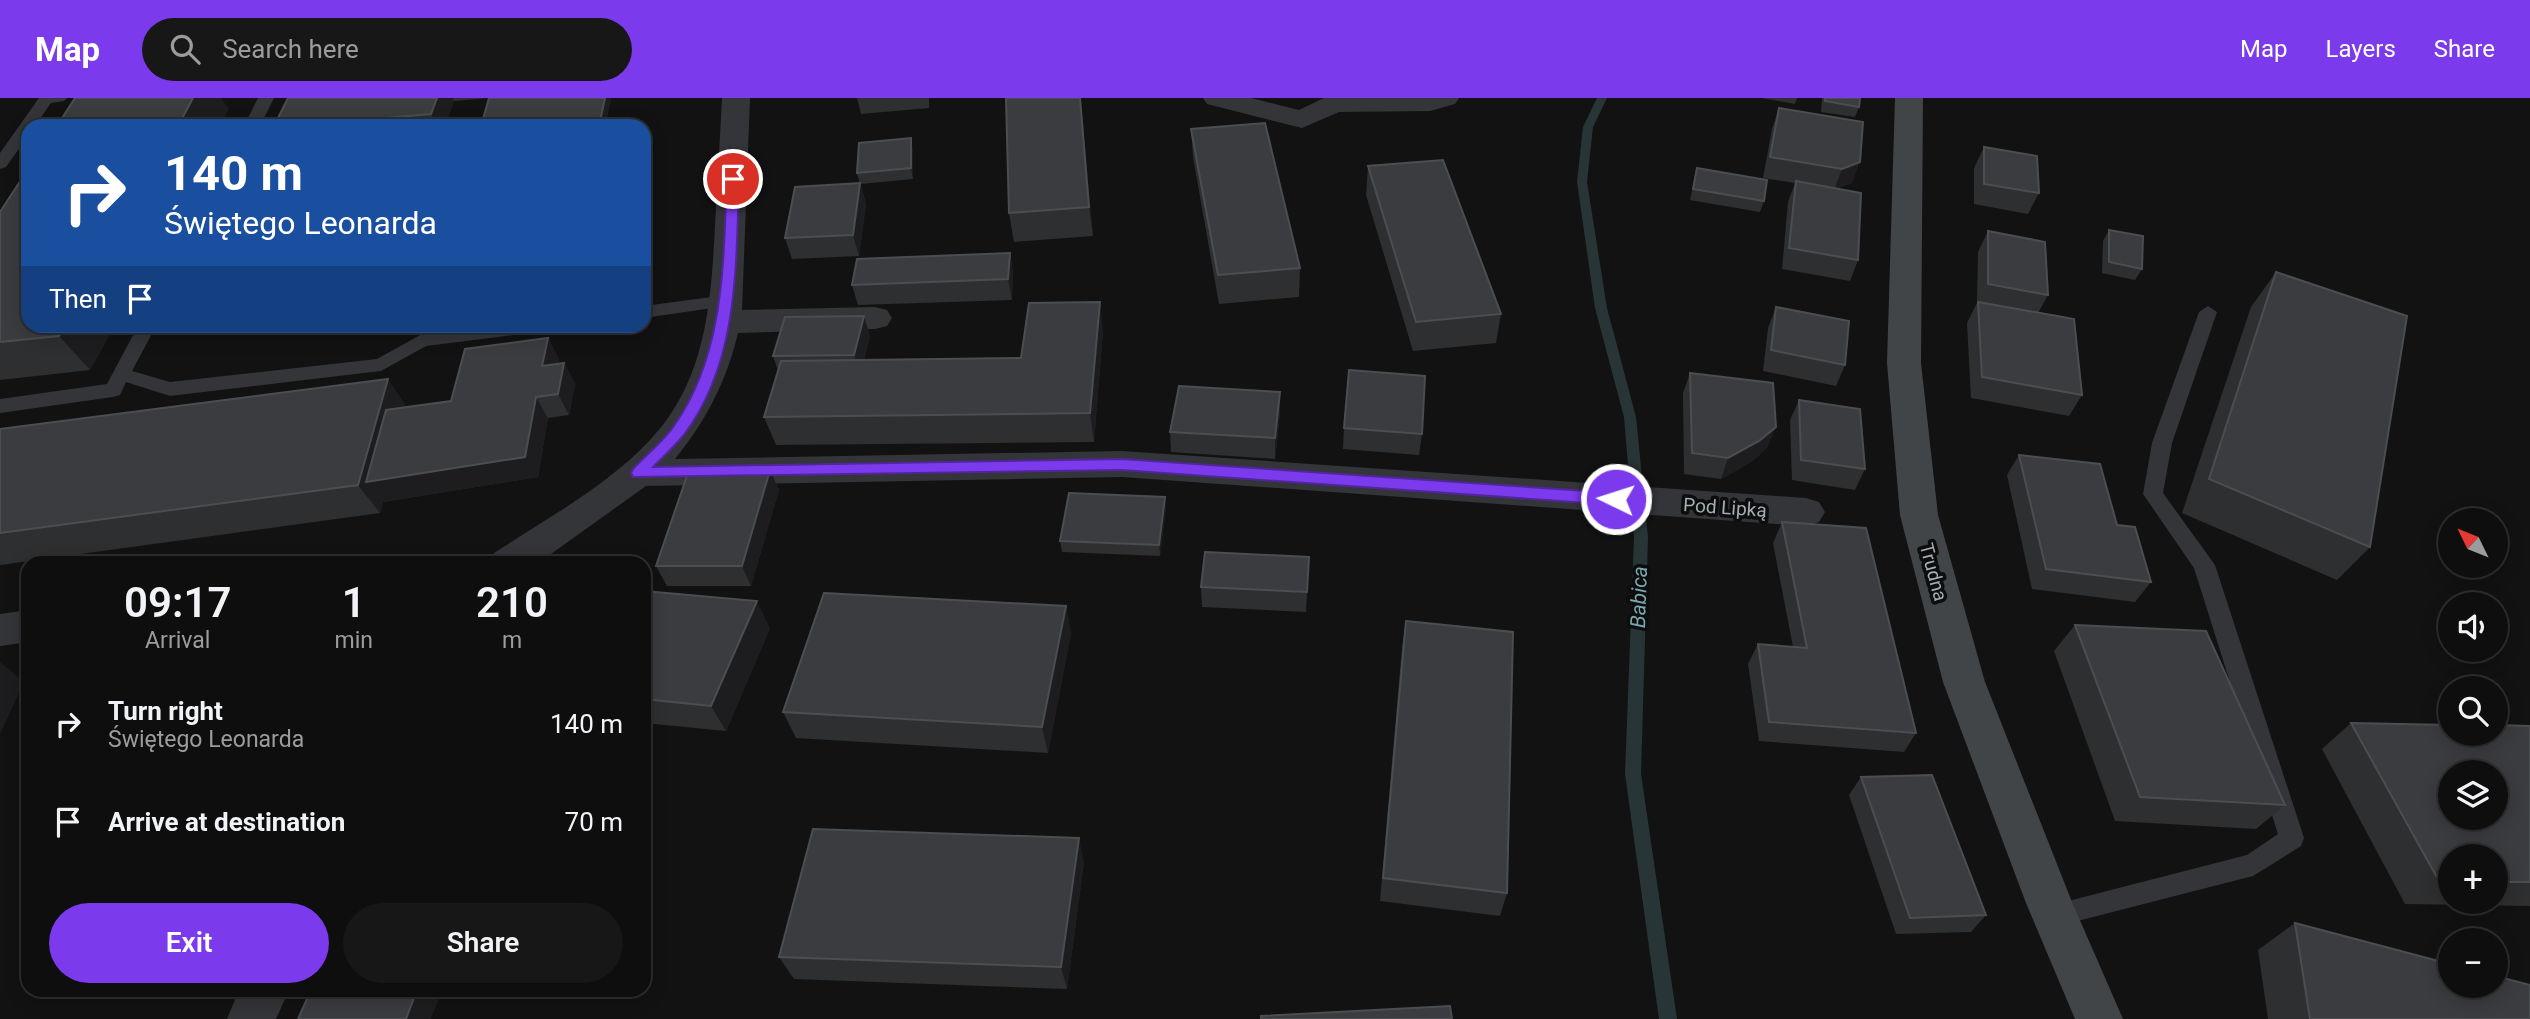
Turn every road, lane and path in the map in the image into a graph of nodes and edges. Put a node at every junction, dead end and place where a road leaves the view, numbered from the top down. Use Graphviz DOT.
graph roads {
  1 [pos="59,98"];
  2 [pos="266,98"];
  3 [pos="736,98"];
  4 [pos="1217,98"];
  5 [pos="1445,98"];
  6 [pos="1909,98"];
  7 [pos="32,119"];
  8 [pos="256,119"];
  9 [pos="21,134"];
  10 [pos="0,164"];
  11 [pos="651,312"];
  12 [pos="726,312"];
  13 [pos="2208,312"];
  14 [pos="875,318"];
  15 [pos="143,333"];
  16 [pos="480,333"];
  17 [pos="121,374"];
  18 [pos="0,406"];
  19 [pos="638,473"];
  20 [pos="1806,512"];
  21 [pos="519,556"];
  22 [pos="21,627"];
  23 [pos="0,630"];
  24 [pos="2054,915"];
  25 [pos="262,997"];
  26 [pos="251,1019"];
  27 [pos="2099,1019"];
  1 -- 7 [label="lane"];
  2 -- 8 [label="lane"];
  3 -- 12 [label="street"];
  4 -- 5 [label="street"];
  6 -- 24 [label="street, Trudna"];
  9 -- 10 [label="lane"];
  11 -- 12 [label="lane"];
  12 -- 14 [label="street"];
  12 -- 19 [label="street"];
  13 -- 24 [label="lane"];
  15 -- 17 [label="lane"];
  16 -- 17 [label="lane"];
  17 -- 18 [label="lane"];
  19 -- 20 [label="street, Pod Lipką"];
  19 -- 21 [label="street"];
  22 -- 23 [label="street"];
  24 -- 27 [label="street, Trudna"];
  25 -- 26 [label="street"];
}
